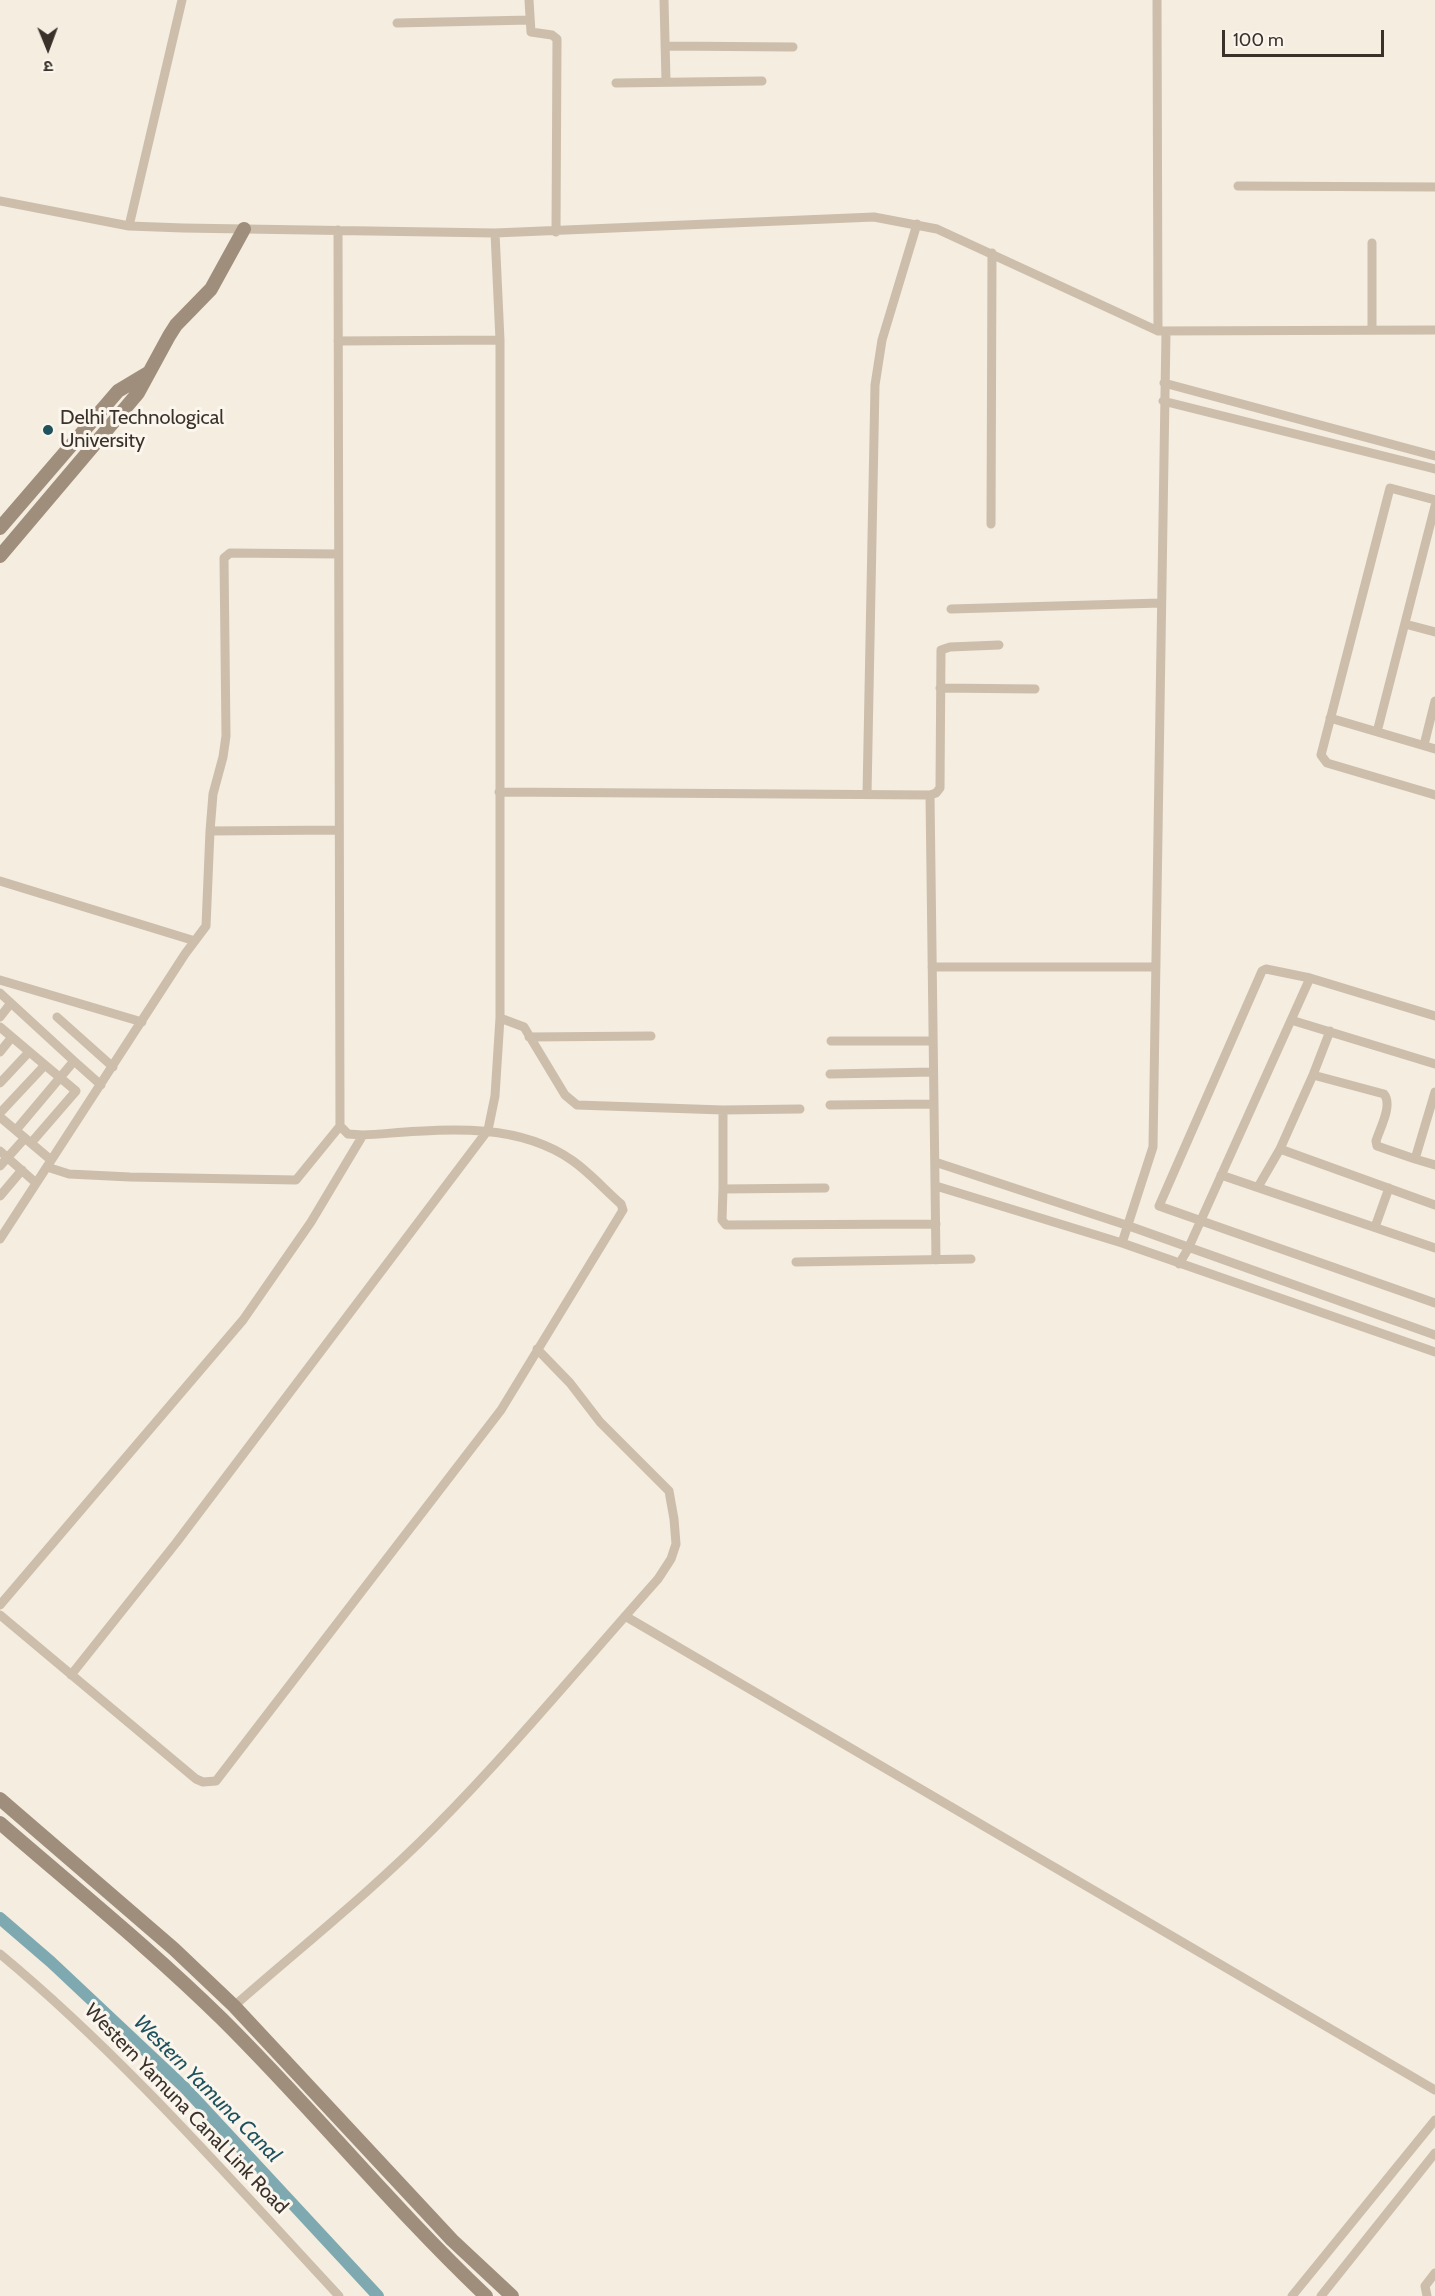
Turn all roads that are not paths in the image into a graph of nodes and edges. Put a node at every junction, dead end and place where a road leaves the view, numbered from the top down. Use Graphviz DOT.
graph roads {
  1 [pos="182,0"];
  2 [pos="529,0"];
  3 [pos="664,0"];
  4 [pos="1156,0"];
  5 [pos="530,20"];
  6 [pos="397,23"];
  7 [pos="665,46"];
  8 [pos="793,47"];
  9 [pos="666,81"];
  10 [pos="762,81"];
  11 [pos="616,83"];
  12 [pos="1238,186"];
  13 [pos="1435,187"];
  14 [pos="0,201"];
  15 [pos="917,224"];
  16 [pos="129,226"];
  17 [pos="244,229"];
  18 [pos="339,230"];
  19 [pos="556,232"];
  20 [pos="495,233"];
  21 [pos="1372,243"];
  22 [pos="992,253"];
  23 [pos="1372,330"];
  24 [pos="1435,330"];
  25 [pos="1162,331"];
  26 [pos="500,340"];
  27 [pos="338,341"];
  28 [pos="150,372"];
  29 [pos="1164,383"];
  30 [pos="1163,401"];
  31 [pos="1435,456"];
  32 [pos="1435,469"];
  33 [pos="1435,500"];
  34 [pos="1435,506"];
  35 [pos="991,524"];
  36 [pos="0,528"];
  37 [pos="338,554"];
  38 [pos="0,556"];
  39 [pos="1161,603"];
  40 [pos="951,609"];
  41 [pos="1405,624"];
  42 [pos="1435,633"];
  43 [pos="999,645"];
  44 [pos="940,688"];
  45 [pos="1035,689"];
  46 [pos="1435,701"];
  47 [pos="1330,718"];
  48 [pos="1377,732"];
  49 [pos="1424,745"];
  50 [pos="1435,749"];
  51 [pos="499,792"];
  52 [pos="867,794"];
  53 [pos="930,795"];
  54 [pos="1435,795"];
  55 [pos="338,830"];
  56 [pos="210,831"];
  57 [pos="0,881"];
  58 [pos="195,941"];
  59 [pos="932,967"];
  60 [pos="1156,967"];
  61 [pos="1310,978"];
  62 [pos="1,982"];
  63 [pos="0,993"];
  64 [pos="11,1003"];
  65 [pos="1435,1016"];
  66 [pos="0,1017"];
  67 [pos="57,1017"];
  68 [pos="503,1019"];
  69 [pos="1291,1020"];
  70 [pos="142,1022"];
  71 [pos="0,1027"];
  72 [pos="1330,1031"];
  73 [pos="651,1036"];
  74 [pos="529,1037"];
  75 [pos="12,1038"];
  76 [pos="831,1041"];
  77 [pos="933,1041"];
  78 [pos="0,1052"];
  79 [pos="29,1052"];
  80 [pos="74,1061"];
  81 [pos="1435,1064"];
  82 [pos="45,1065"];
  83 [pos="113,1067"];
  84 [pos="933,1072"];
  85 [pos="830,1074"];
  86 [pos="1313,1075"];
  87 [pos="62,1077"];
  88 [pos="0,1083"];
  89 [pos="101,1085"];
  90 [pos="76,1091"];
  91 [pos="1435,1092"];
  92 [pos="89,1103"];
  93 [pos="933,1104"];
  94 [pos="830,1105"];
  95 [pos="800,1109"];
  96 [pos="723,1110"];
  97 [pos="0,1115"];
  98 [pos="340,1126"];
  99 [pos="16,1130"];
  100 [pos="488,1130"];
  101 [pos="363,1135"];
  102 [pos="28,1140"];
  103 [pos="1280,1149"];
  104 [pos="4,1154"];
  105 [pos="1415,1159"];
  106 [pos="935,1162"];
  107 [pos="49,1164"];
  108 [pos="1435,1165"];
  109 [pos="0,1166"];
  110 [pos="22,1170"];
  111 [pos="1221,1175"];
  112 [pos="36,1183"];
  113 [pos="936,1186"];
  114 [pos="1258,1187"];
  115 [pos="825,1188"];
  116 [pos="1389,1188"];
  117 [pos="723,1189"];
  118 [pos="0,1196"];
  119 [pos="1435,1205"];
  120 [pos="1200,1222"];
  121 [pos="936,1224"];
  122 [pos="1129,1226"];
  123 [pos="1375,1227"];
  124 [pos="0,1239"];
  125 [pos="1122,1244"];
  126 [pos="1435,1248"];
  127 [pos="1188,1249"];
  128 [pos="971,1259"];
  129 [pos="936,1260"];
  130 [pos="796,1262"];
  131 [pos="1179,1264"];
  132 [pos="1435,1303"];
  133 [pos="1435,1335"];
  134 [pos="537,1349"];
  135 [pos="1435,1352"];
  136 [pos="0,1605"];
  137 [pos="0,1616"];
  138 [pos="625,1616"];
  139 [pos="71,1675"];
  140 [pos="0,1799"];
  141 [pos="0,1824"];
  142 [pos="0,1954"];
  143 [pos="234,2006"];
  144 [pos="1435,2090"];
  145 [pos="1435,2120"];
  146 [pos="1435,2153"];
  147 [pos="1435,2273"];
  148 [pos="339,2296"];
  149 [pos="486,2296"];
  150 [pos="512,2296"];
  151 [pos="1292,2296"];
  152 [pos="1321,2296"];
  153 [pos="1427,2296"];
  1 -- 16 [label="street"];
  2 -- 5 [label="street"];
  3 -- 7 [label="street"];
  4 -- 25 [label="street"];
  5 -- 6 [label="street"];
  5 -- 19 [label="street"];
  7 -- 8 [label="street"];
  7 -- 9 [label="street"];
  9 -- 10 [label="street"];
  9 -- 11 [label="street"];
  12 -- 13 [label="street"];
  14 -- 16 [label="street"];
  15 -- 19 [label="street"];
  15 -- 22 [label="street"];
  15 -- 52 [label="street"];
  16 -- 17 [label="street"];
  17 -- 18 [label="street"];
  17 -- 28 [label="street"];
  18 -- 20 [label="street"];
  18 -- 27 [label="street"];
  19 -- 20 [label="street"];
  20 -- 26 [label="street"];
  21 -- 23 [label="street"];
  22 -- 25 [label="street"];
  22 -- 35 [label="street"];
  23 -- 24 [label="street"];
  23 -- 25 [label="street"];
  25 -- 29 [label="street"];
  26 -- 27 [label="street"];
  26 -- 51 [label="street"];
  27 -- 37 [label="street"];
  28 -- 36 [label="street"];
  28 -- 38 [label="street"];
  29 -- 30 [label="street"];
  29 -- 31 [label="street"];
  30 -- 32 [label="street"];
  30 -- 39 [label="street"];
  33 -- 47 [label="street"];
  34 -- 41 [label="street"];
  37 -- 55 [label="street"];
  37 -- 56 [label="street"];
  39 -- 40 [label="street"];
  39 -- 60 [label="street"];
  41 -- 42 [label="street"];
  41 -- 48 [label="street"];
  43 -- 44 [label="street"];
  44 -- 45 [label="street"];
  44 -- 53 [label="street"];
  46 -- 49 [label="street"];
  47 -- 48 [label="street"];
  47 -- 54 [label="street"];
  48 -- 49 [label="street"];
  49 -- 50 [label="street"];
  51 -- 52 [label="street"];
  51 -- 68 [label="street"];
  52 -- 53 [label="street"];
  53 -- 59 [label="street"];
  55 -- 56 [label="street"];
  55 -- 98 [label="street"];
  56 -- 58 [label="street"];
  57 -- 58 [label="street"];
  58 -- 70 [label="street"];
  59 -- 60 [label="street"];
  59 -- 77 [label="street"];
  60 -- 122 [label="street"];
  61 -- 65 [label="street"];
  61 -- 69 [label="street"];
  61 -- 120 [label="street"];
  62 -- 70 [label="street"];
  63 -- 64 [label="street"];
  64 -- 66 [label="street"];
  64 -- 80 [label="street"];
  67 -- 83 [label="street"];
  68 -- 74 [label="street"];
  68 -- 100 [label="street"];
  69 -- 72 [label="street"];
  69 -- 111 [label="street"];
  70 -- 83 [label="street"];
  71 -- 75 [label="street"];
  72 -- 81 [label="street"];
  72 -- 86 [label="street"];
  73 -- 74 [label="street"];
  74 -- 96 [label="street"];
  75 -- 78 [label="street"];
  75 -- 79 [label="street"];
  76 -- 77 [label="street"];
  77 -- 84 [label="street"];
  79 -- 82 [label="street"];
  79 -- 88 [label="street"];
  80 -- 87 [label="street"];
  80 -- 89 [label="street"];
  82 -- 87 [label="street"];
  82 -- 97 [label="street"];
  83 -- 89 [label="street"];
  84 -- 85 [label="street"];
  84 -- 93 [label="street"];
  86 -- 103 [label="street"];
  86 -- 105 [label="street"];
  87 -- 90 [label="street"];
  87 -- 99 [label="street"];
  89 -- 92 [label="street"];
  90 -- 92 [label="street"];
  90 -- 102 [label="street"];
  91 -- 105 [label="street"];
  92 -- 107 [label="street"];
  93 -- 94 [label="street"];
  93 -- 106 [label="street"];
  95 -- 96 [label="street"];
  96 -- 117 [label="street"];
  97 -- 99 [label="street"];
  98 -- 101 [label="street"];
  98 -- 107 [label="street"];
  99 -- 102 [label="street"];
  100 -- 101 [label="street"];
  100 -- 134 [label="street"];
  100 -- 139 [label="street"];
  101 -- 136 [label="street"];
  102 -- 104 [label="street"];
  102 -- 107 [label="street"];
  103 -- 114 [label="street"];
  103 -- 116 [label="street"];
  104 -- 109 [label="street"];
  104 -- 110 [label="street"];
  105 -- 108 [label="street"];
  106 -- 113 [label="street"];
  106 -- 122 [label="street"];
  107 -- 112 [label="street"];
  110 -- 112 [label="street"];
  110 -- 118 [label="street"];
  111 -- 114 [label="street"];
  111 -- 120 [label="street"];
  112 -- 124 [label="street"];
  113 -- 121 [label="street"];
  113 -- 125 [label="street"];
  114 -- 123 [label="street"];
  115 -- 117 [label="street"];
  116 -- 119 [label="street"];
  116 -- 123 [label="street"];
  117 -- 121 [label="street"];
  120 -- 127 [label="street"];
  120 -- 132 [label="street"];
  121 -- 129 [label="street"];
  122 -- 125 [label="street"];
  122 -- 127 [label="street"];
  123 -- 126 [label="street"];
  125 -- 131 [label="street"];
  127 -- 131 [label="street"];
  127 -- 133 [label="street"];
  128 -- 129 [label="street"];
  129 -- 130 [label="street"];
  131 -- 135 [label="street"];
  134 -- 138 [label="street"];
  134 -- 139 [label="street"];
  137 -- 139 [label="street"];
  138 -- 143 [label="street"];
  138 -- 144 [label="street"];
  140 -- 143 [label="street"];
  141 -- 149 [label="street"];
  142 -- 148 [label="street, Western Yamuna Canal Link Road"];
  143 -- 150 [label="street"];
  145 -- 151 [label="street"];
  146 -- 152 [label="street"];
  147 -- 153 [label="street"];
}
